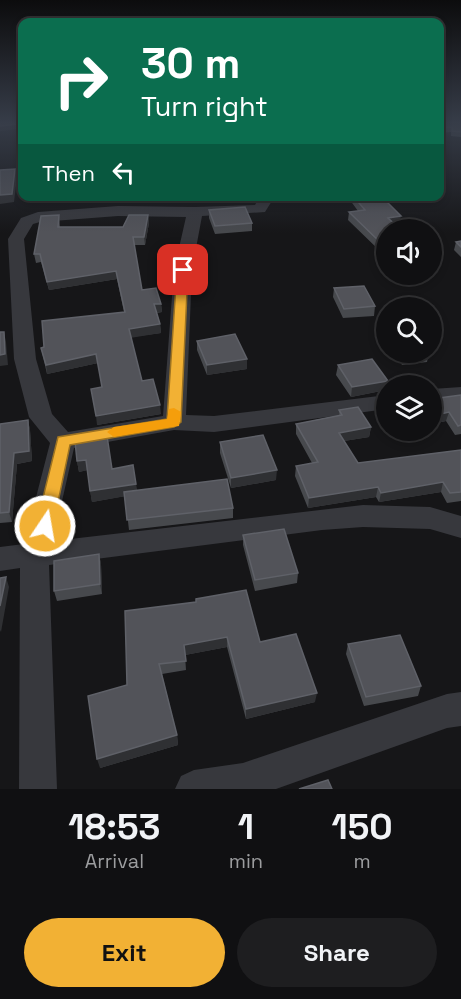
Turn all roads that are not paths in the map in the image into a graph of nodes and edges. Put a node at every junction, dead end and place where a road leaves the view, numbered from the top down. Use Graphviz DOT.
graph roads {
  1 [pos="265,201"];
  2 [pos="195,212"];
  3 [pos="461,394"];
  4 [pos="442,395"];
  5 [pos="376,403"];
  6 [pos="174,422"];
  7 [pos="63,441"];
  8 [pos="461,527"];
  9 [pos="34,556"];
  10 [pos="0,559"];
  11 [pos="461,709"];
  12 [pos="38,789"];
  13 [pos="194,789"];
  1 -- 2 [label="street"];
  2 -- 6 [label="street"];
  2 -- 7 [label="street"];
  3 -- 4 [label="street"];
  5 -- 6 [label="street"];
  6 -- 7 [label="street"];
  7 -- 9 [label="street"];
  8 -- 9 [label="street"];
  9 -- 10 [label="street"];
  9 -- 12 [label="street"];
  11 -- 13 [label="street"];
}
